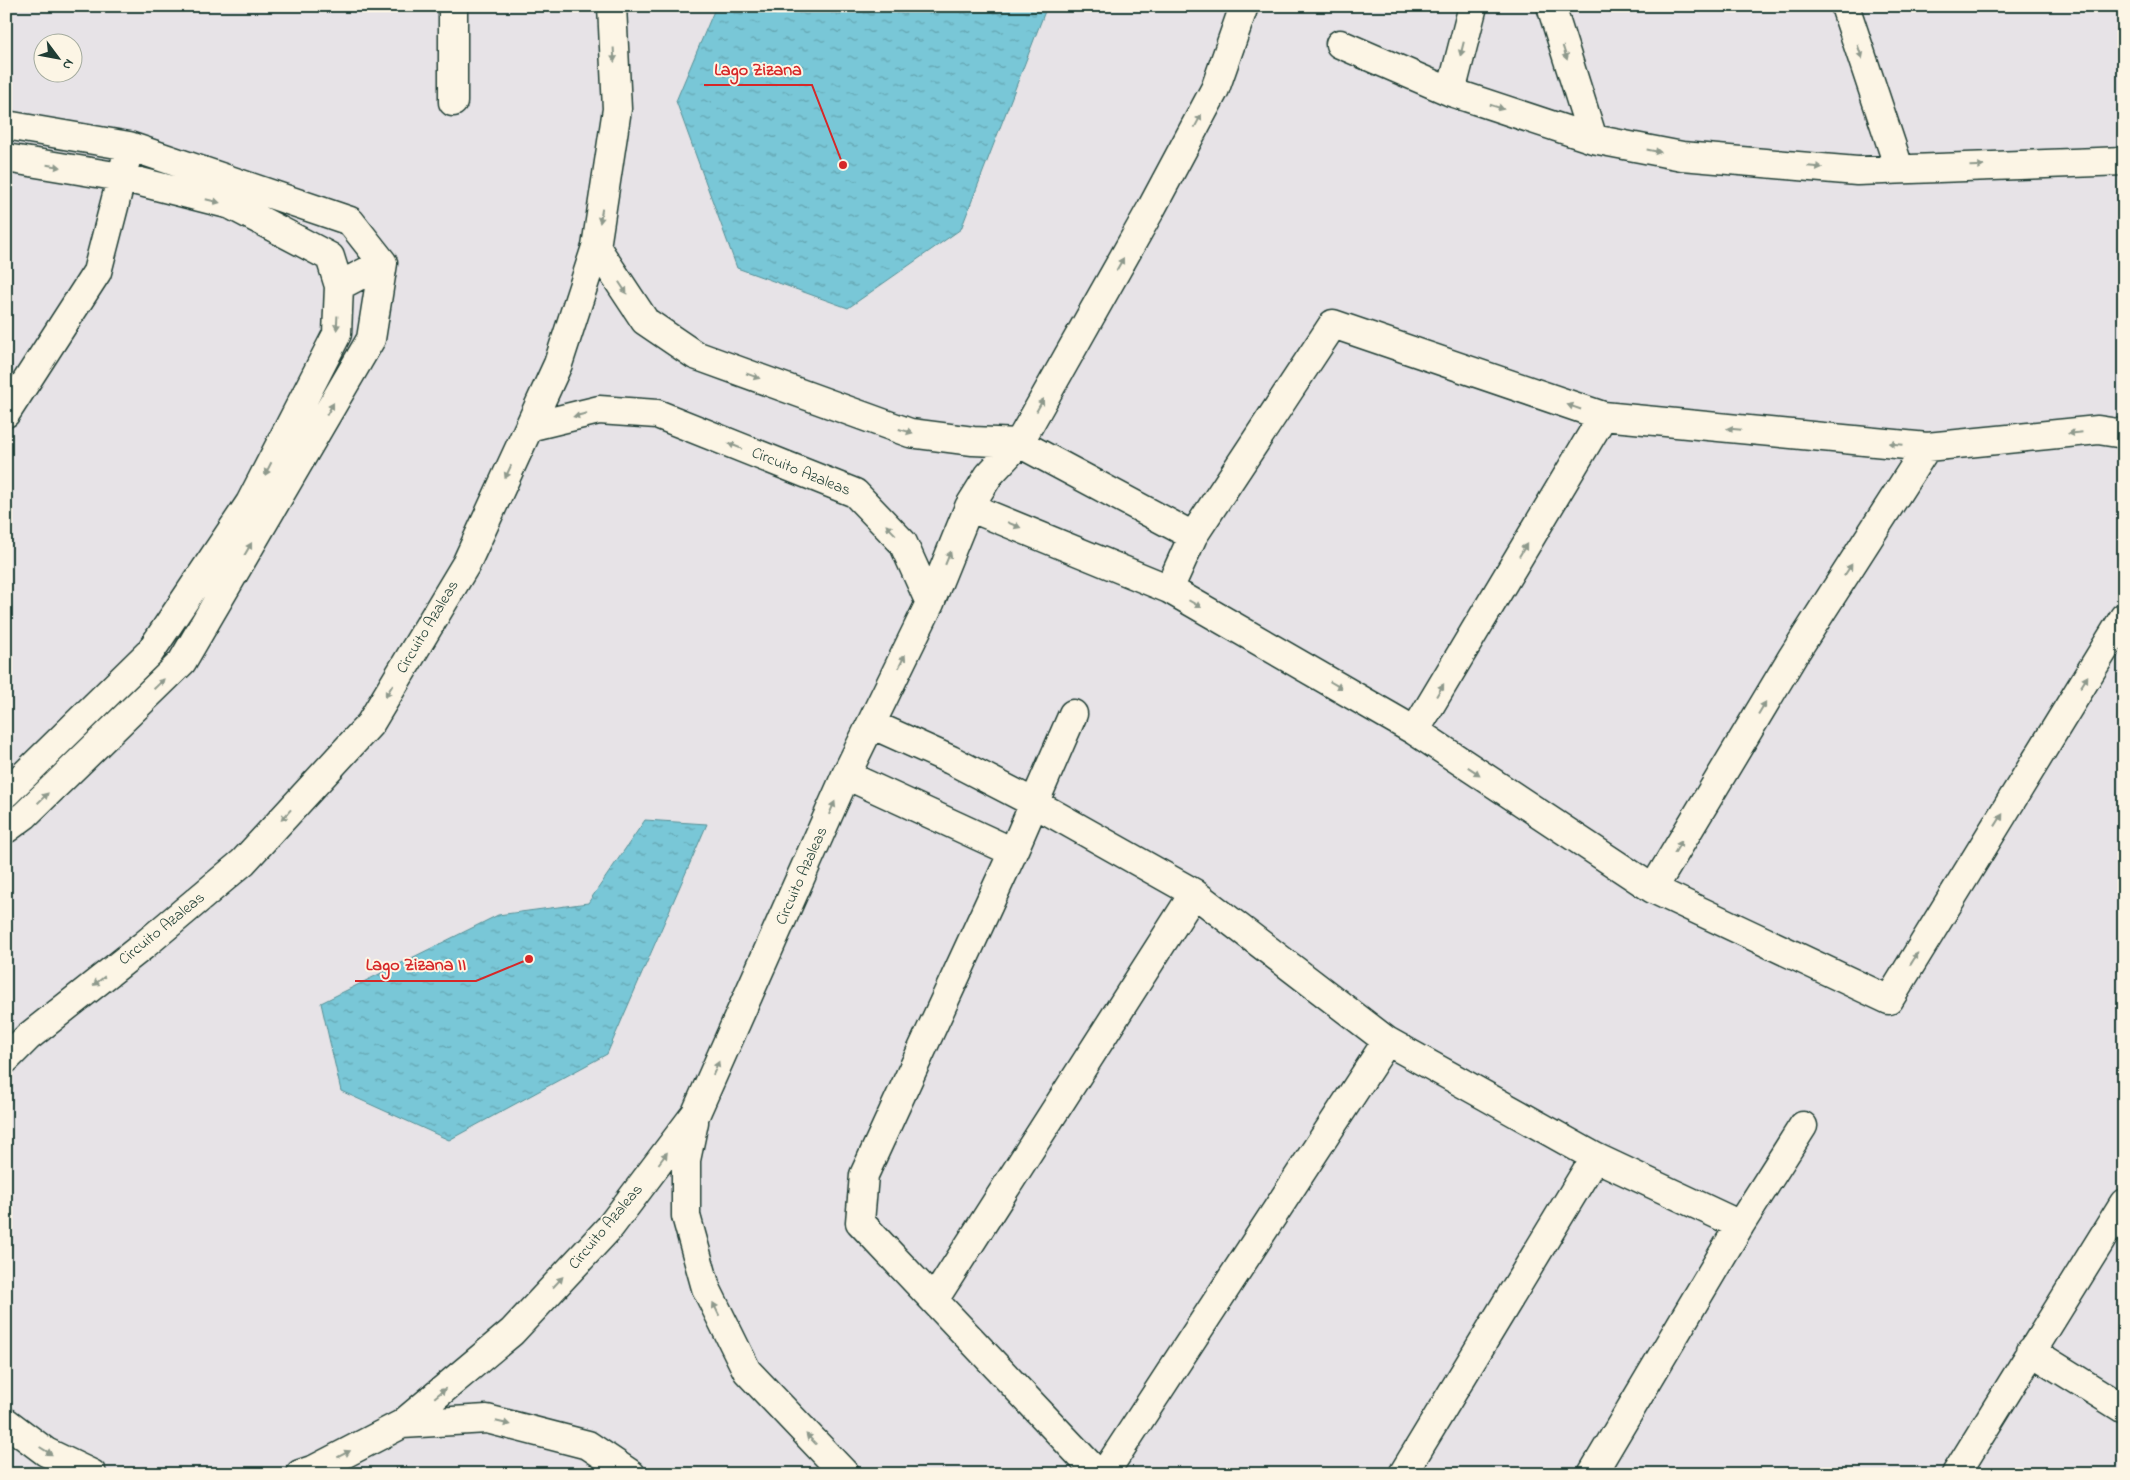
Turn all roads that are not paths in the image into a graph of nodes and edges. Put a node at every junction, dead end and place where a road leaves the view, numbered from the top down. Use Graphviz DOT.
graph roads {
  1 [pos="453,6"];
  2 [pos="612,6"];
  3 [pos="1244,6"];
  4 [pos="1473,6"];
  5 [pos="1551,6"];
  6 [pos="1845,6"];
  7 [pos="1340,44"];
  8 [pos="1451,92"];
  9 [pos="453,102"];
  10 [pos="6,125"];
  11 [pos="1593,139"];
  12 [pos="129,146"];
  13 [pos="6,158"];
  14 [pos="2124,161"];
  15 [pos="1899,168"];
  16 [pos="122,178"];
  17 [pos="596,247"];
  18 [pos="383,264"];
  19 [pos="339,286"];
  20 [pos="6,413"];
  21 [pos="1603,416"];
  22 [pos="529,427"];
  23 [pos="2124,434"];
  24 [pos="1019,442"];
  25 [pos="1927,447"];
  26 [pos="969,507"];
  27 [pos="1193,536"];
  28 [pos="1169,589"];
  29 [pos="930,603"];
  30 [pos="2124,617"];
  31 [pos="1073,714"];
  32 [pos="871,724"];
  33 [pos="1415,731"];
  34 [pos="846,775"];
  35 [pos="6,793"];
  36 [pos="1034,803"];
  37 [pos="6,829"];
  38 [pos="1013,852"];
  39 [pos="1653,889"];
  40 [pos="1194,893"];
  41 [pos="1387,1041"];
  42 [pos="6,1059"];
  43 [pos="696,1113"];
  44 [pos="1803,1126"];
  45 [pos="1595,1157"];
  46 [pos="2124,1203"];
  47 [pos="1740,1225"];
  48 [pos="934,1300"];
  49 [pos="2031,1351"];
  50 [pos="2124,1409"];
  51 [pos="6,1422"];
  52 [pos="402,1424"];
  53 [pos="92,1474"];
  54 [pos="300,1474"];
  55 [pos="631,1474"];
  56 [pos="845,1474"];
  57 [pos="1098,1474"];
  58 [pos="1104,1474"];
  59 [pos="1403,1474"];
  60 [pos="1592,1474"];
  61 [pos="1956,1474"];
  1 -- 9 [label="street"];
  2 -- 17 [label="street, one-way"];
  24 -- 3 [label="street, one-way"];
  4 -- 8 [label="street, one-way"];
  5 -- 11 [label="street, one-way"];
  6 -- 15 [label="street, one-way"];
  7 -- 8 [label="street"];
  8 -- 11 [label="street, one-way"];
  10 -- 12 [label="street"];
  11 -- 15 [label="street, one-way"];
  12 -- 16 [label="street"];
  12 -- 18 [label="street"];
  13 -- 16 [label="street, one-way"];
  15 -- 14 [label="street, one-way"];
  16 -- 19 [label="street, one-way"];
  16 -- 20 [label="street"];
  17 -- 22 [label="street"];
  17 -- 24 [label="street, one-way"];
  18 -- 19 [label="street"];
  37 -- 18 [label="street, one-way"];
  19 -- 35 [label="street, one-way"];
  25 -- 21 [label="street, one-way"];
  21 -- 27 [label="street, one-way"];
  33 -- 21 [label="street, one-way"];
  29 -- 22 [label="street, Circuito Azaleas, one-way"];
  22 -- 42 [label="street, Circuito Azaleas, one-way"];
  23 -- 25 [label="street, one-way"];
  24 -- 26 [label="street"];
  24 -- 27 [label="street"];
  39 -- 25 [label="street, one-way"];
  26 -- 28 [label="street, one-way"];
  29 -- 26 [label="street, one-way"];
  27 -- 28 [label="street"];
  28 -- 33 [label="street, one-way"];
  32 -- 29 [label="street, Circuito Azaleas, one-way"];
  39 -- 30 [label="street, one-way"];
  31 -- 36 [label="street"];
  32 -- 34 [label="street, Circuito Azaleas"];
  32 -- 36 [label="street"];
  33 -- 39 [label="street, one-way"];
  34 -- 38 [label="street"];
  43 -- 34 [label="street, Circuito Azaleas, one-way"];
  36 -- 38 [label="street"];
  36 -- 40 [label="street"];
  38 -- 48 [label="street"];
  40 -- 41 [label="street"];
  40 -- 48 [label="street"];
  41 -- 45 [label="street"];
  41 -- 58 [label="street"];
  52 -- 43 [label="street, Circuito Azaleas, one-way"];
  56 -- 43 [label="street, one-way"];
  44 -- 47 [label="street"];
  45 -- 47 [label="street"];
  45 -- 59 [label="street"];
  46 -- 49 [label="street"];
  47 -- 60 [label="street"];
  48 -- 57 [label="street"];
  49 -- 50 [label="street"];
  49 -- 61 [label="street"];
  51 -- 53 [label="street, one-way"];
  54 -- 52 [label="street, Circuito Azaleas, one-way"];
  52 -- 55 [label="street, one-way"];
}
